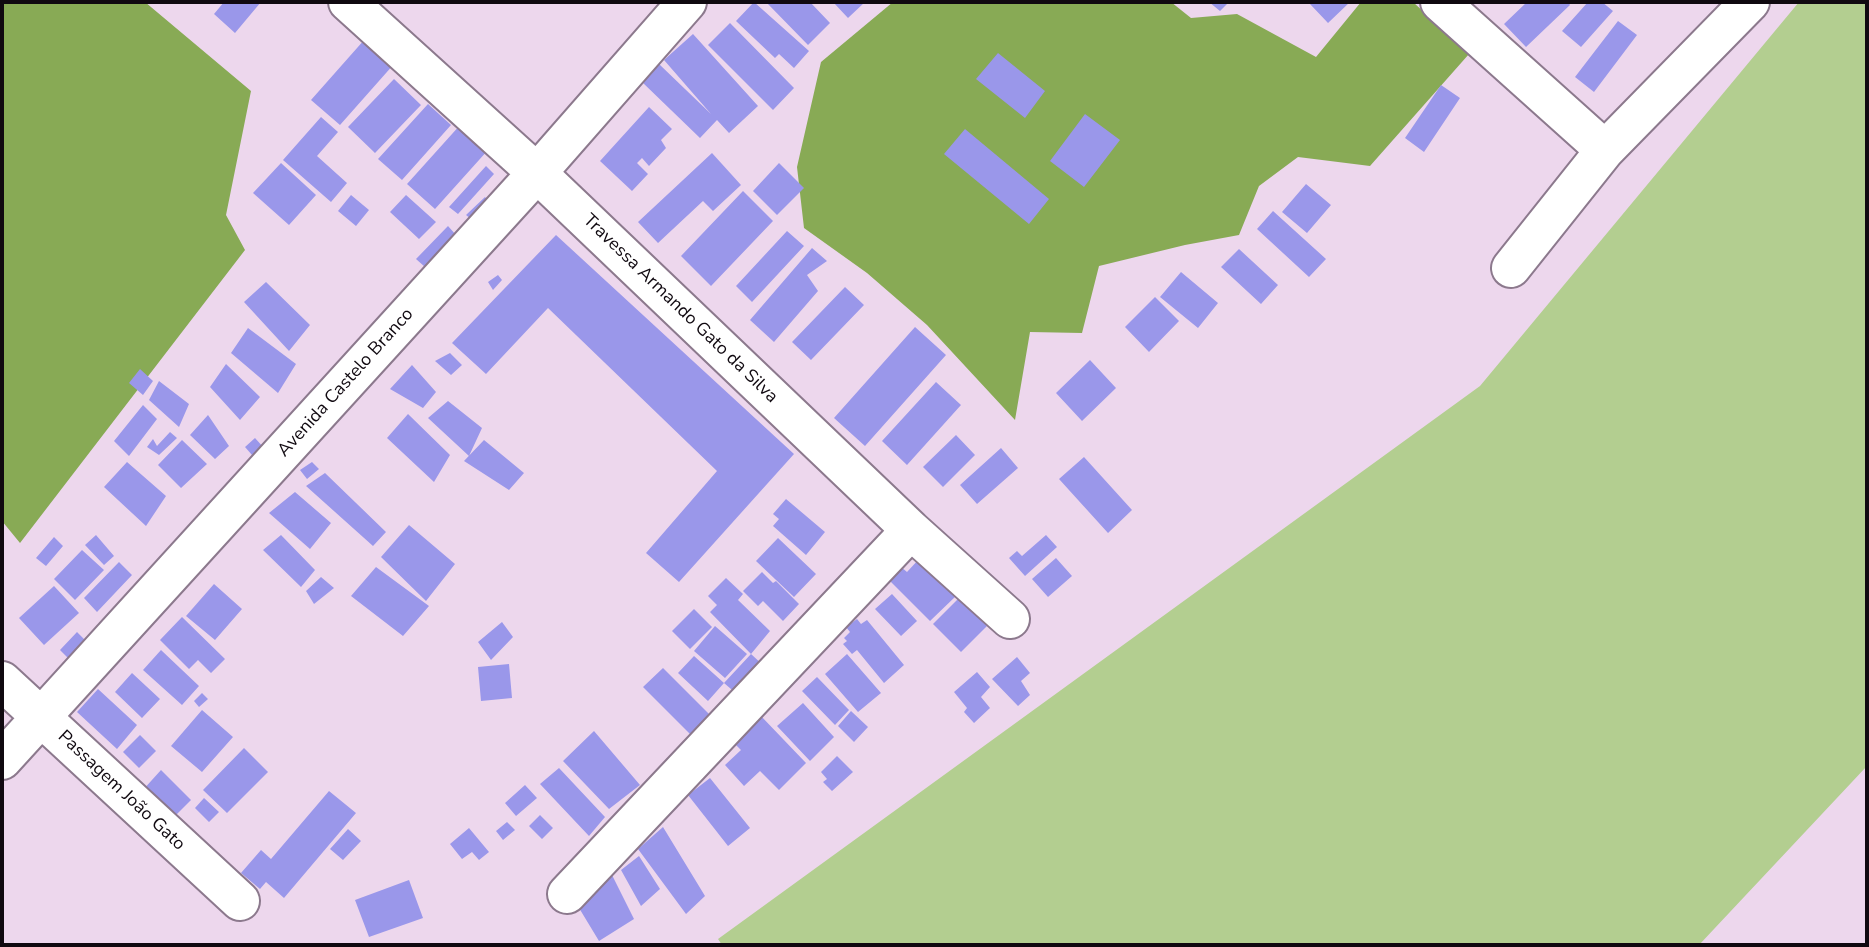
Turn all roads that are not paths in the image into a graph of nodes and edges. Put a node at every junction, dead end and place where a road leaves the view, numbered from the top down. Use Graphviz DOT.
graph roads {
  1 [pos="348,2"];
  2 [pos="687,2"];
  3 [pos="1440,2"];
  4 [pos="1750,2"];
  5 [pos="1605,150"];
  6 [pos="537,173"];
  7 [pos="1511,268"];
  8 [pos="911,530"];
  9 [pos="1010,619"];
  10 [pos="2,681"];
  11 [pos="41,718"];
  12 [pos="2,760"];
  13 [pos="567,894"];
  14 [pos="240,901"];
  1 -- 6 [label="street, Travessa Armando Gato da Silva"];
  2 -- 6 [label="street, Avenida Castelo Branco"];
  3 -- 5 [label="street"];
  4 -- 5 [label="street"];
  5 -- 7 [label="street"];
  6 -- 8 [label="street, Travessa Armando Gato da Silva"];
  6 -- 11 [label="street, Avenida Castelo Branco"];
  8 -- 9 [label="street, Travessa Armando Gato da Silva"];
  8 -- 13 [label="street"];
  10 -- 11 [label="street, Passagem João Gato"];
  11 -- 12 [label="street, Avenida Castelo Branco"];
  11 -- 14 [label="street, Passagem João Gato"];
}
